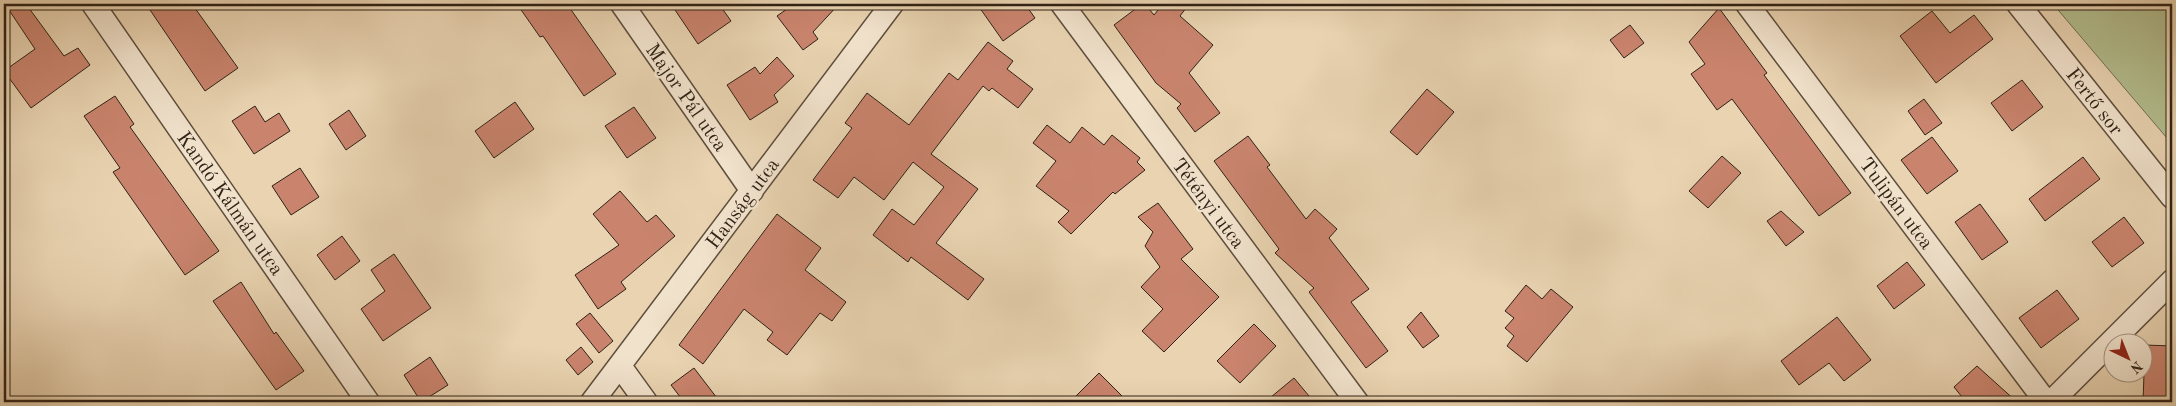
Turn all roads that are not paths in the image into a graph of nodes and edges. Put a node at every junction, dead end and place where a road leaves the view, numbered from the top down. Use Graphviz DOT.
graph roads {
  1 [pos="93,4"];
  2 [pos="622,4"];
  3 [pos="892,4"];
  4 [pos="1062,4"];
  5 [pos="1747,4"];
  6 [pos="2018,4"];
  7 [pos="752,190"];
  8 [pos="2172,197"];
  9 [pos="2172,281"];
  10 [pos="620,366"];
  11 [pos="368,402"];
  12 [pos="592,402"];
  13 [pos="646,402"];
  14 [pos="1357,402"];
  15 [pos="2046,402"];
  16 [pos="2051,402"];
  1 -- 11 [label="street, Kandó Kálmán utca"];
  2 -- 7 [label="street, Major Pál utca"];
  3 -- 7 [label="street, Hanság utca"];
  4 -- 14 [label="street, Tétényi utca"];
  5 -- 15 [label="street, Tulipán utca"];
  6 -- 8 [label="street, Fertő sor"];
  7 -- 10 [label="street, Hanság utca"];
  9 -- 16 [label="street"];
  10 -- 12 [label="street, Hanság utca"];
  10 -- 13 [label="street"];
}
